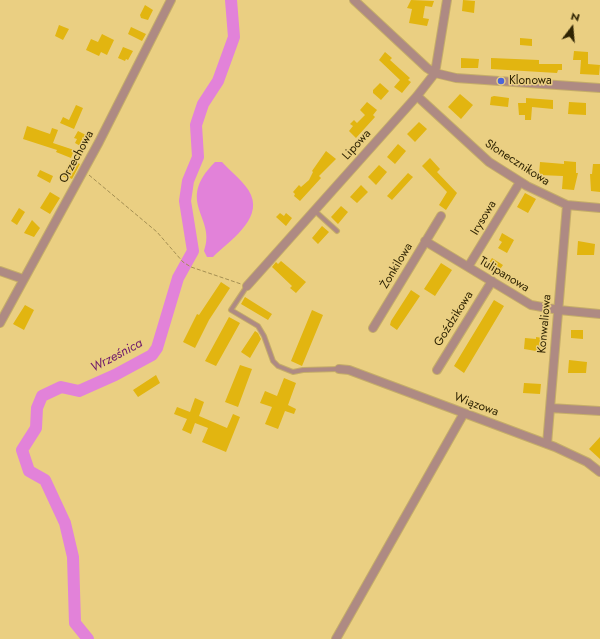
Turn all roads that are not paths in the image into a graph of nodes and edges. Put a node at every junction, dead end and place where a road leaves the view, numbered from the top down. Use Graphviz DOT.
graph roads {
  1 [pos="171,0"];
  2 [pos="354,0"];
  3 [pos="447,0"];
  4 [pos="435,73"];
  5 [pos="600,88"];
  6 [pos="417,96"];
  7 [pos="520,182"];
  8 [pos="567,206"];
  9 [pos="600,208"];
  10 [pos="314,210"];
  11 [pos="441,216"];
  12 [pos="337,231"];
  13 [pos="426,241"];
  14 [pos="468,267"];
  15 [pos="0,271"];
  16 [pos="23,279"];
  17 [pos="492,281"];
  18 [pos="247,286"];
  19 [pos="559,310"];
  20 [pos="600,314"];
  21 [pos="0,323"];
  22 [pos="373,328"];
  23 [pos="339,369"];
  24 [pos="437,370"];
  25 [pos="550,408"];
  26 [pos="600,411"];
  27 [pos="464,413"];
  28 [pos="547,444"];
  29 [pos="600,472"];
  30 [pos="336,639"];
  1 -- 16 [label="street, Orzechowa"];
  2 -- 4 [label="street"];
  3 -- 4 [label="street, Lipowa"];
  4 -- 5 [label="street"];
  4 -- 6 [label="street, Lipowa"];
  6 -- 7 [label="street, Słonecznikowa"];
  6 -- 10 [label="street, Lipowa"];
  7 -- 8 [label="street, Słonecznikowa"];
  7 -- 14 [label="street, Irysowa"];
  8 -- 9 [label="street, Słonecznikowa"];
  8 -- 19 [label="street, Konwaliowa"];
  10 -- 12 [label="lane"];
  10 -- 18 [label="street, Lipowa"];
  11 -- 13 [label="street, Żonkilowa"];
  13 -- 14 [label="street, Tulipanowa"];
  13 -- 22 [label="street, Żonkilowa"];
  14 -- 17 [label="street, Tulipanowa"];
  15 -- 16 [label="street"];
  16 -- 21 [label="street, Orzechowa"];
  17 -- 19 [label="street, Tulipanowa"];
  17 -- 24 [label="street, Goździkowa"];
  18 -- 23 [label="lane"];
  19 -- 20 [label="street, Tulipanowa"];
  19 -- 25 [label="street, Konwaliowa"];
  23 -- 27 [label="street, Wiązowa"];
  25 -- 26 [label="street"];
  25 -- 28 [label="street, Konwaliowa"];
  27 -- 28 [label="street, Wiązowa"];
  27 -- 30 [label="street"];
  28 -- 29 [label="street, Wiązowa"];
}
